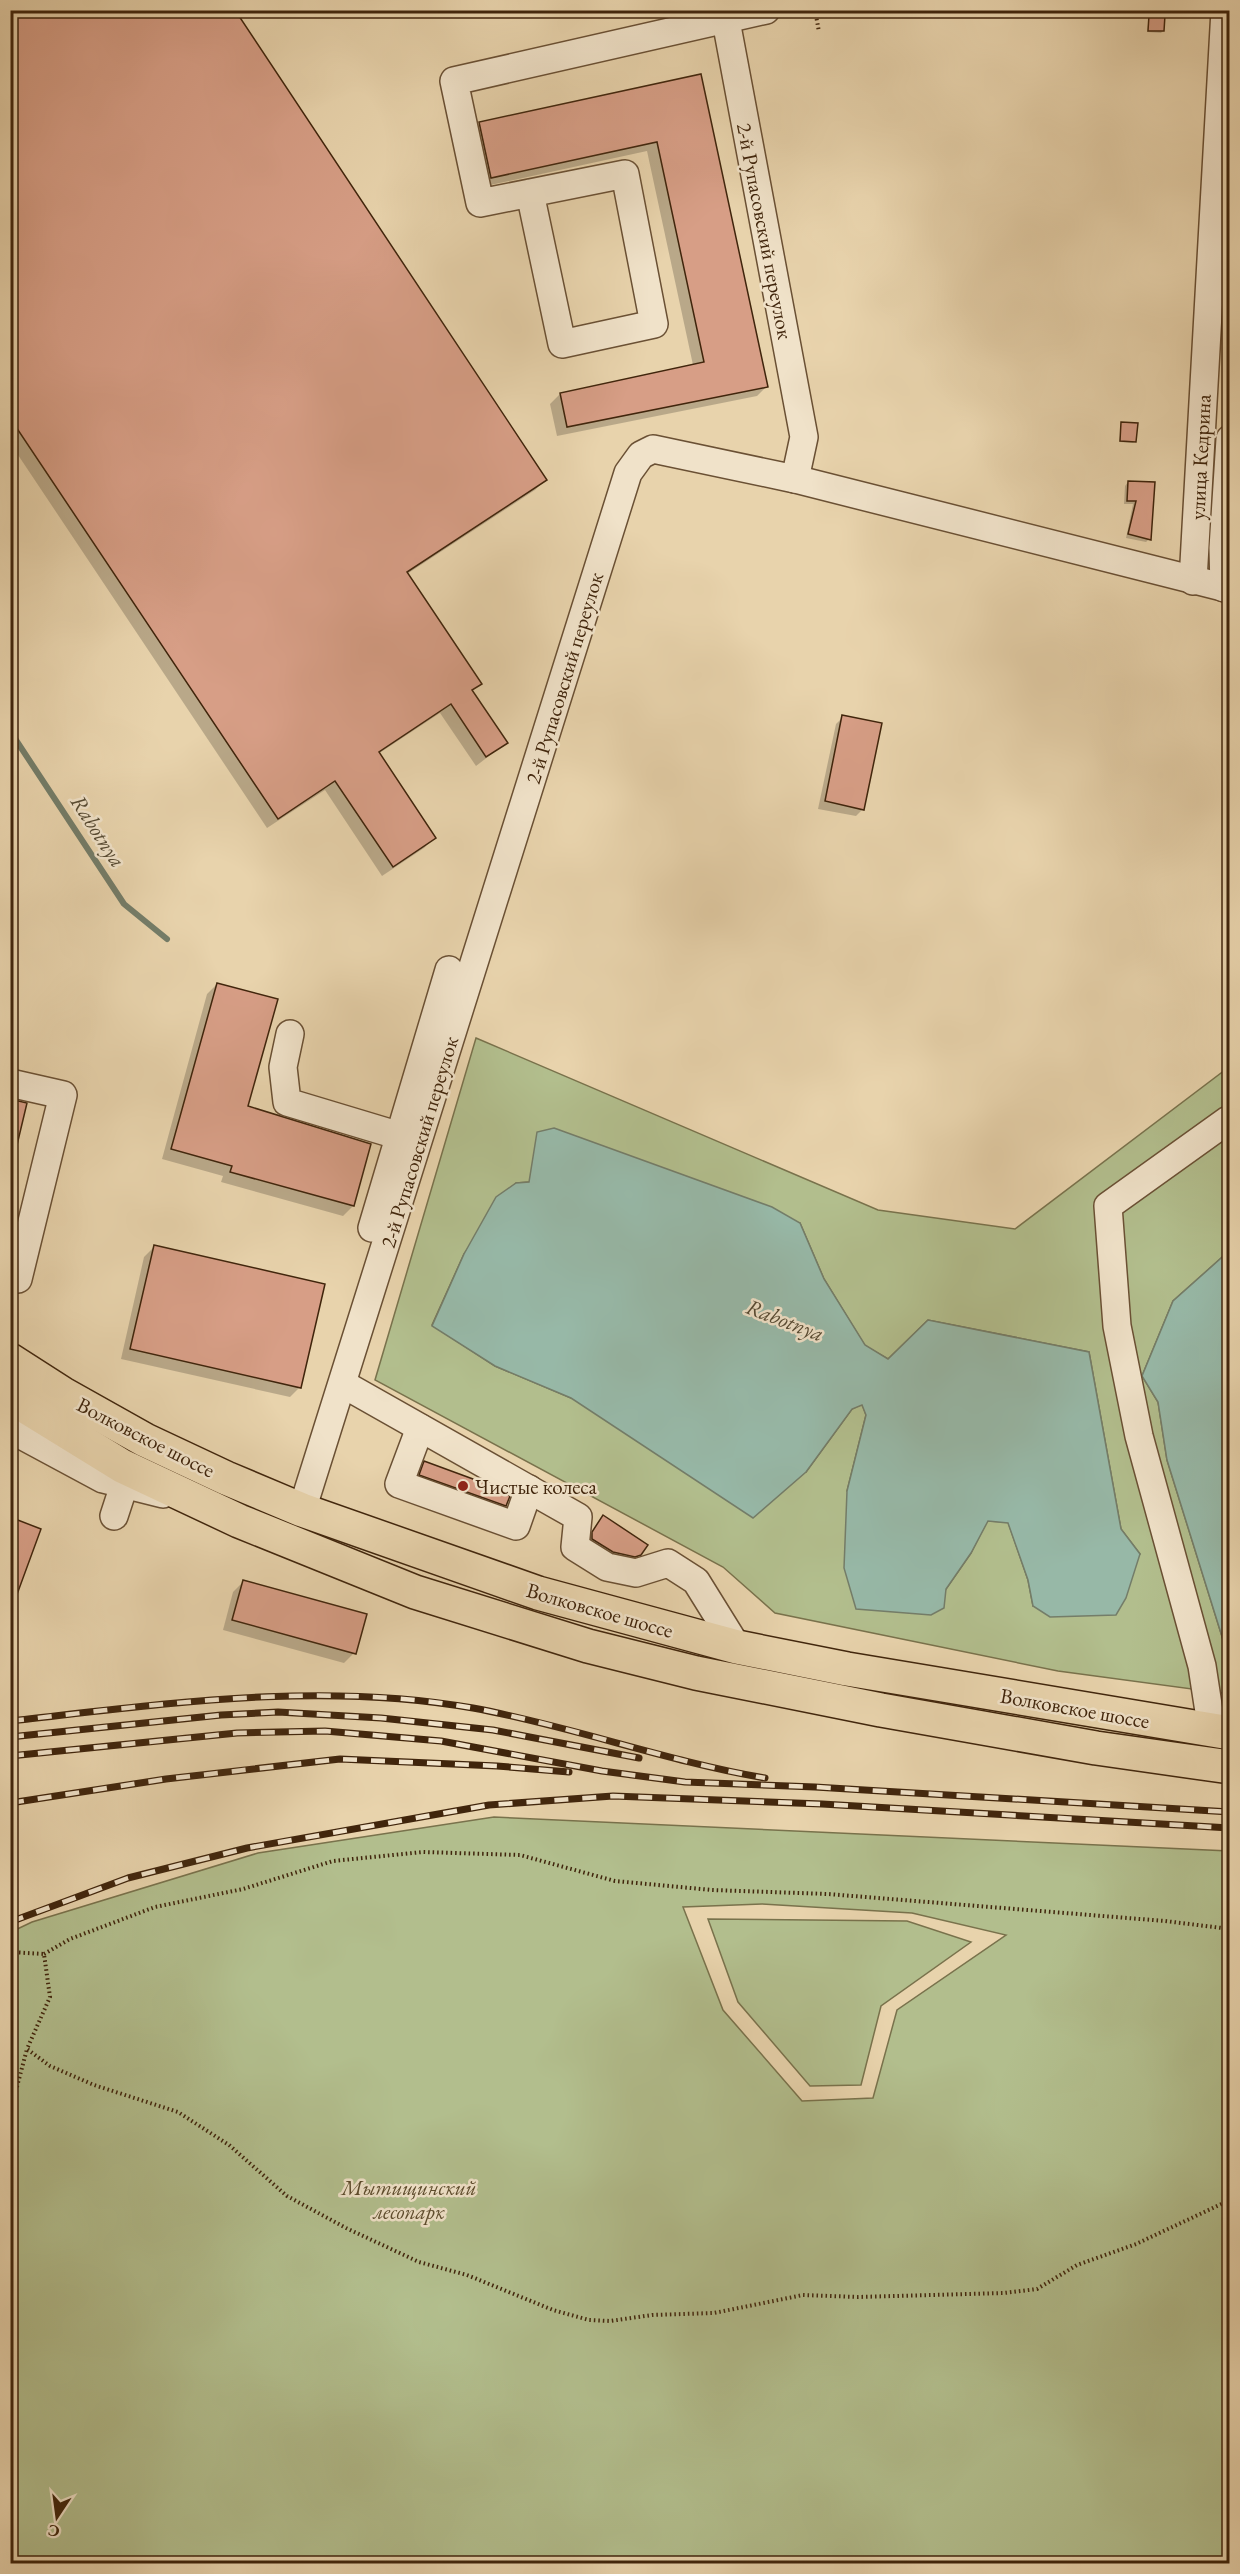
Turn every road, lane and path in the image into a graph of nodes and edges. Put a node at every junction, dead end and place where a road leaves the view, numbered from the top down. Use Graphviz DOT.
graph roads {
  1 [pos="766,10"];
  2 [pos="814,10"];
  3 [pos="1225,10"];
  4 [pos="725,16"];
  5 [pos="819,32"];
  6 [pos="530,193"];
  7 [pos="1230,439"];
  8 [pos="795,479"];
  9 [pos="1192,581"];
  10 [pos="1227,588"];
  11 [pos="449,970"];
  12 [pos="290,1034"];
  13 [pos="10,1083"];
  14 [pos="1228,1120"];
  15 [pos="400,1136"];
  16 [pos="18,1279"];
  17 [pos="10,1360"];
  18 [pos="343,1384"];
  19 [pos="10,1396"];
  20 [pos="420,1428"];
  21 [pos="10,1429"];
  22 [pos="126,1477"];
  23 [pos="529,1490"];
  24 [pos="295,1507"];
  25 [pos="114,1516"];
  26 [pos="737,1647"];
  27 [pos="1221,1732"];
  28 [pos="1230,1767"];
  29 [pos="1230,1929"];
  30 [pos="10,1952"];
  31 [pos="44,1954"];
  32 [pos="27,2049"];
  33 [pos="10,2113"];
  34 [pos="1230,2200"];
  1 -- 4 [label="street"];
  2 -- 5 [label="path"];
  3 -- 9 [label="street, улица Кедрина"];
  4 -- 6 [label="street"];
  4 -- 8 [label="street, 2-й Рупасовский переулок"];
  6 -- 6 [label="street"];
  7 -- 10 [label="street"];
  8 -- 9 [label="street"];
  8 -- 18 [label="street, 2-й Рупасовский переулок"];
  9 -- 10 [label="street"];
  11 -- 15 [label="street"];
  12 -- 15 [label="street"];
  13 -- 16 [label="street"];
  14 -- 27 [label="street"];
  15 -- 24 [label="street"];
  17 -- 24 [label="main road, Волковское шоссе"];
  18 -- 20 [label="street"];
  18 -- 24 [label="street, 2-й Рупасовский переулок"];
  19 -- 22 [label="main road, Волковское шоссе"];
  20 -- 23 [label="street"];
  20 -- 23 [label="street"];
  21 -- 22 [label="street"];
  22 -- 25 [label="street"];
  22 -- 28 [label="main road, Волковское шоссе"];
  23 -- 26 [label="street"];
  24 -- 26 [label="main road, Волковское шоссе"];
  26 -- 27 [label="main road, Волковское шоссе"];
  29 -- 31 [label="path"];
  30 -- 31 [label="path"];
  31 -- 32 [label="path"];
  32 -- 33 [label="path"];
  32 -- 34 [label="path"];
}
